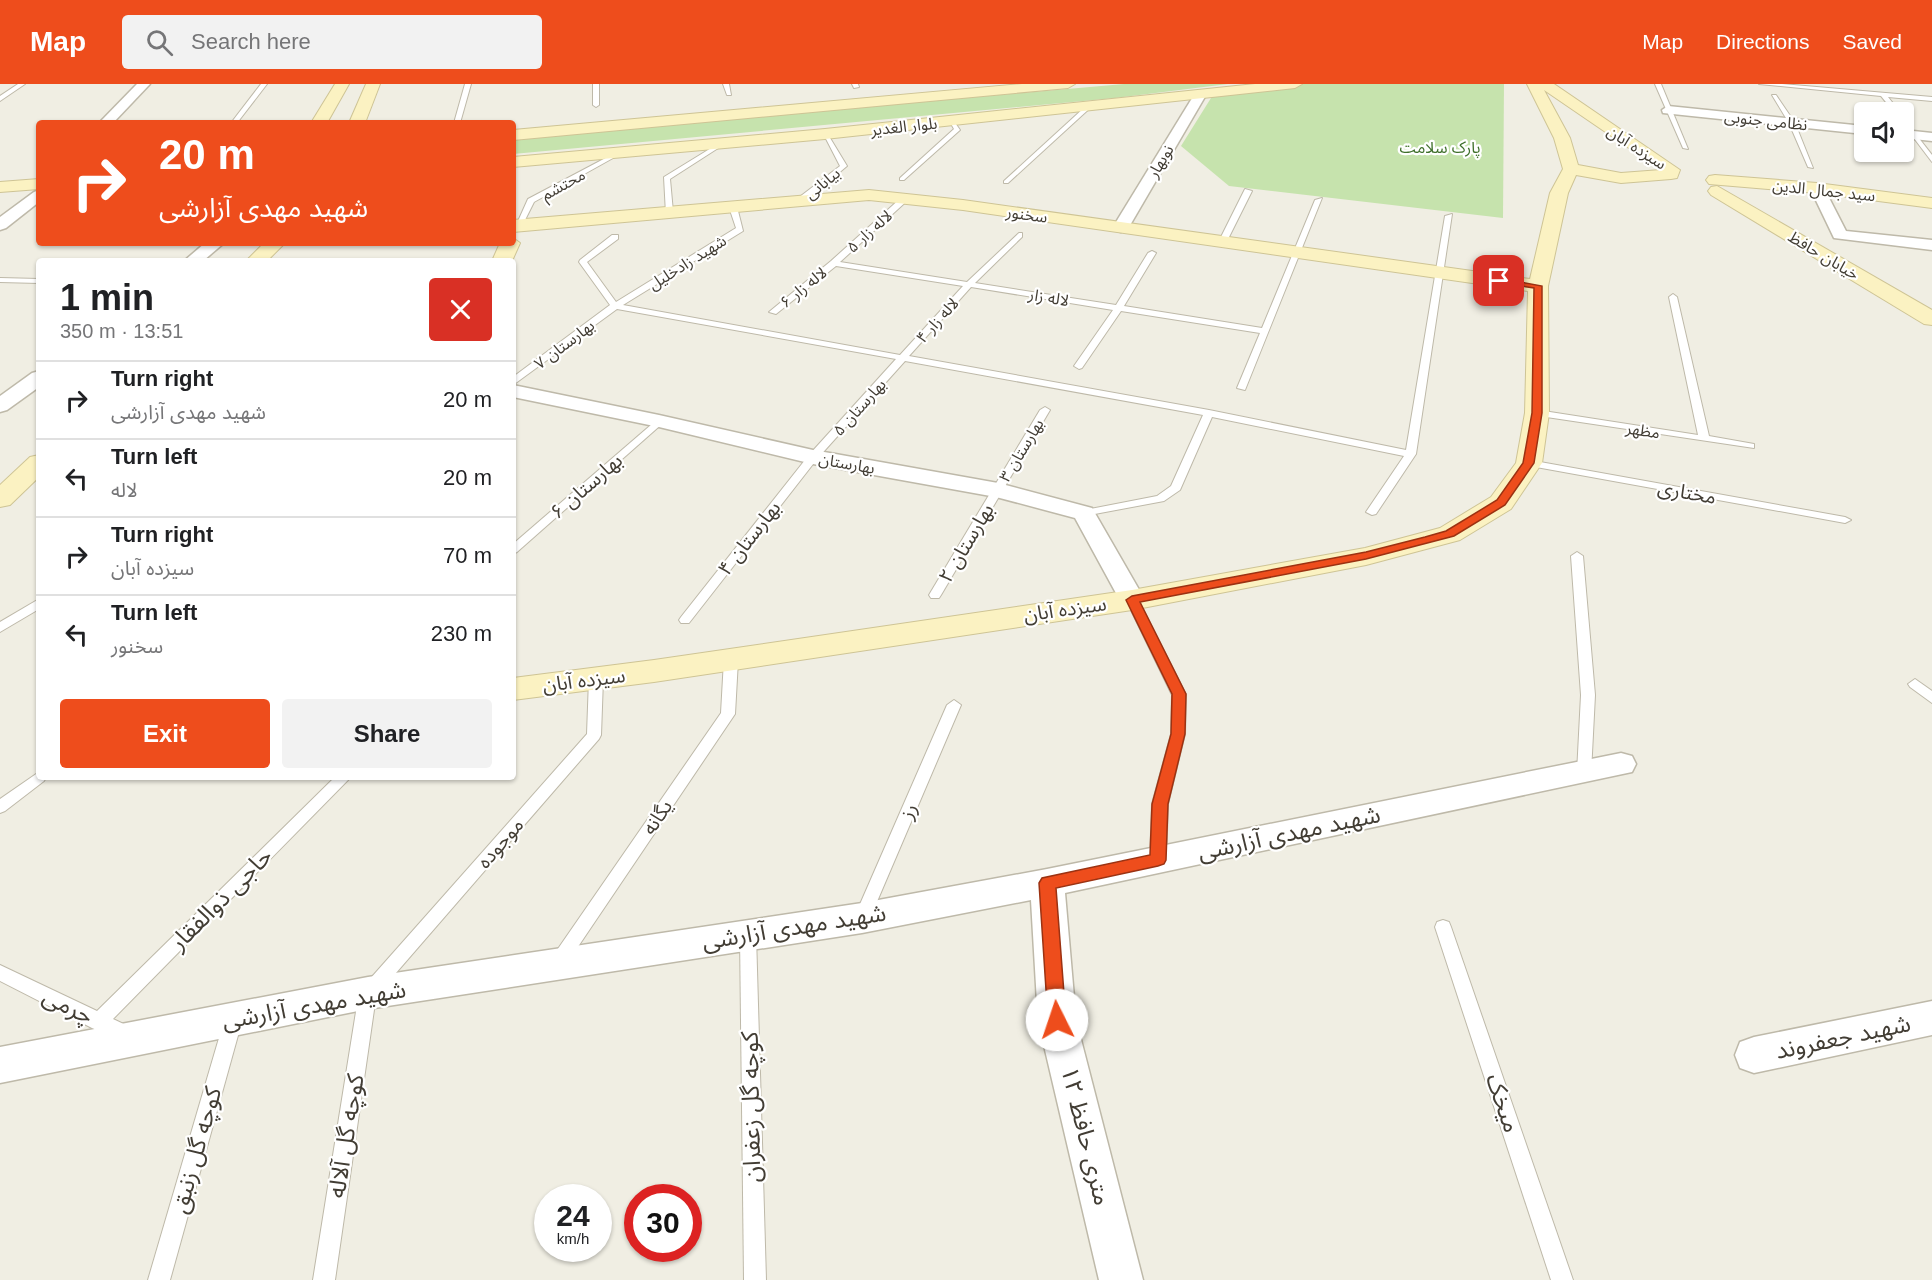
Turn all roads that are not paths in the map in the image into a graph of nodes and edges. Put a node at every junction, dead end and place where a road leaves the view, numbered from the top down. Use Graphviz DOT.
graph roads {
  1 [pos="22,84"];
  2 [pos="144,84"];
  3 [pos="264,84"];
  4 [pos="342,84"];
  5 [pos="373,84"];
  6 [pos="468,84"];
  7 [pos="596,84"];
  8 [pos="726,84"];
  9 [pos="1068,84"];
  10 [pos="1294,84"];
  11 [pos="1534,84"];
  12 [pos="1545,84"];
  13 [pos="1565,84"];
  14 [pos="1658,84"];
  15 [pos="1762,84"];
  16 [pos="1830,84"];
  17 [pos="1139,88"];
  18 [pos="1835,91"];
  19 [pos="1221,92"];
  20 [pos="729,94"];
  21 [pos="1200,95"];
  22 [pos="1883,95"];
  23 [pos="1774,96"];
  24 [pos="0,99"];
  25 [pos="1932,99"];
  26 [pos="1889,102"];
  27 [pos="596,105"];
  28 [pos="1087,108"];
  29 [pos="1668,110"];
  30 [pos="109,120"];
  31 [pos="236,120"];
  32 [pos="322,120"];
  33 [pos="358,120"];
  34 [pos="458,120"];
  35 [pos="951,121"];
  36 [pos="1792,123"];
  37 [pos="1854,129"];
  38 [pos="825,134"];
  39 [pos="516,135"];
  40 [pos="1914,135"];
  41 [pos="1932,137"];
  42 [pos="1914,140"];
  43 [pos="723,143"];
  44 [pos="619,153"];
  45 [pos="1932,160"];
  46 [pos="516,162"];
  47 [pos="1811,167"];
  48 [pos="1683,170"];
  49 [pos="36,173"];
  50 [pos="0,176"];
  51 [pos="902,179"];
  52 [pos="1565,181"];
  53 [pos="1006,182"];
  54 [pos="36,184"];
  55 [pos="0,187"];
  56 [pos="1711,187"];
  57 [pos="1817,188"];
  58 [pos="1248,191"];
  59 [pos="36,197"];
  60 [pos="905,199"];
  61 [pos="1319,200"];
  62 [pos="800,201"];
  63 [pos="1932,202"];
  64 [pos="733,207"];
  65 [pos="669,212"];
  66 [pos="1449,216"];
  67 [pos="0,225"];
  68 [pos="1121,227"];
  69 [pos="516,229"];
  70 [pos="516,233"];
  71 [pos="1019,235"];
  72 [pos="615,237"];
  73 [pos="1223,241"];
  74 [pos="1932,245"];
  75 [pos="212,246"];
  76 [pos="272,246"];
  77 [pos="1298,252"];
  78 [pos="1152,253"];
  79 [pos="196,258"];
  80 [pos="259,258"];
  81 [pos="834,263"];
  82 [pos="1440,273"];
  83 [pos="0,280"];
  84 [pos="36,281"];
  85 [pos="970,283"];
  86 [pos="1538,286"];
  87 [pos="1673,297"];
  88 [pos="615,306"];
  89 [pos="1119,308"];
  90 [pos="773,312"];
  91 [pos="1932,319"];
  92 [pos="1264,332"];
  93 [pos="904,357"];
  94 [pos="1079,366"];
  95 [pos="36,379"];
  96 [pos="516,380"];
  97 [pos="1242,388"];
  98 [pos="516,392"];
  99 [pos="0,406"];
  100 [pos="1045,410"];
  101 [pos="1209,413"];
  102 [pos="1537,413"];
  103 [pos="659,421"];
  104 [pos="1704,439"];
  105 [pos="1750,446"];
  106 [pos="1411,454"];
  107 [pos="813,457"];
  108 [pos="1528,463"];
  109 [pos="36,467"];
  110 [pos="998,490"];
  111 [pos="0,499"];
  112 [pos="1372,512"];
  113 [pos="1084,513"];
  114 [pos="1845,520"];
  115 [pos="516,547"];
  116 [pos="1577,556"];
  117 [pos="935,595"];
  118 [pos="1132,600"];
  119 [pos="36,605"];
  120 [pos="685,620"];
  121 [pos="0,628"];
  122 [pos="731,660"];
  123 [pos="596,679"];
  124 [pos="1915,684"];
  125 [pos="516,689"];
  126 [pos="1932,698"];
  127 [pos="954,705"];
  128 [pos="1621,764"];
  129 [pos="1584,773"];
  130 [pos="36,779"];
  131 [pos="341,780"];
  132 [pos="0,807"];
  133 [pos="1158,860"];
  134 [pos="1047,883"];
  135 [pos="862,918"];
  136 [pos="1443,927"];
  137 [pos="748,935"];
  138 [pos="556,965"];
  139 [pos="0,973"];
  140 [pos="368,993"];
  141 [pos="1932,1018"];
  142 [pos="234,1019"];
  143 [pos="98,1022"];
  144 [pos="136,1038"];
  145 [pos="1754,1055"];
  146 [pos="0,1065"];
  147 [pos="159,1280"];
  148 [pos="324,1280"];
  149 [pos="755,1280"];
  150 [pos="1121,1280"];
  151 [pos="1562,1280"];
  1 -- 24 [label="lane"];
  2 -- 30 [label="street"];
  3 -- 31 [label="lane"];
  4 -- 32 [label="street"];
  5 -- 33 [label="street"];
  6 -- 34 [label="lane"];
  7 -- 27 [label="lane"];
  8 -- 20 [label="lane"];
  9 -- 39 [label="street, بلوار الغدیر"];
  10 -- 19 [label="street, بلوار الغدیر"];
  11 -- 52 [label="street"];
  12 -- 48 [label="street, سیزده آبان"];
  13 -- 48 [label="street"];
  14 -- 29 [label="lane"];
  15 -- 18 [label="lane"];
  16 -- 18 [label="lane"];
  17 -- 19 [label="street"];
  18 -- 22 [label="lane"];
  19 -- 21 [label="street, بلوار الغدیر"];
  21 -- 28 [label="street, بلوار الغدیر"];
  21 -- 68 [label="street, نوبهار"];
  22 -- 25 [label="lane"];
  22 -- 26 [label="lane"];
  23 -- 36 [label="lane"];
  28 -- 35 [label="street, بلوار الغدیر"];
  28 -- 53 [label="lane"];
  29 -- 36 [label="street, نظامی جنوبی"];
  29 -- 48 [label="lane"];
  35 -- 38 [label="street, بلوار الغدیر"];
  35 -- 51 [label="lane"];
  36 -- 37 [label="street, نظامی جنوبی"];
  36 -- 47 [label="lane"];
  38 -- 43 [label="street, بلوار الغدیر"];
  38 -- 62 [label="lane, بیابانی"];
  40 -- 41 [label="street"];
  42 -- 45 [label="lane"];
  43 -- 44 [label="street, بلوار الغدیر"];
  43 -- 65 [label="lane"];
  44 -- 46 [label="street, بلوار الغدیر"];
  44 -- 69 [label="lane, محتشم"];
  48 -- 52 [label="street, سیزده آبان"];
  48 -- 52 [label="street"];
  48 -- 56 [label="street, خیابان حافظ"];
  49 -- 50 [label="street"];
  52 -- 86 [label="street, سیزده آبان"];
  54 -- 55 [label="street"];
  56 -- 57 [label="street, سید جمال الدین"];
  56 -- 91 [label="street, خیابان حافظ"];
  57 -- 63 [label="street, سید جمال الدین"];
  57 -- 74 [label="street"];
  58 -- 73 [label="lane"];
  59 -- 67 [label="street"];
  60 -- 62 [label="street, سخنور"];
  60 -- 68 [label="street, سخنور"];
  60 -- 81 [label="lane, لاله زار ۵"];
  61 -- 77 [label="lane"];
  62 -- 64 [label="street, سخنور"];
  64 -- 65 [label="street, سخنور"];
  64 -- 88 [label="lane, شهید زادخلیل"];
  65 -- 70 [label="street, سخنور"];
  66 -- 82 [label="lane"];
  68 -- 73 [label="street, سخنور"];
  71 -- 85 [label="lane, لاله زار ۴"];
  72 -- 88 [label="lane"];
  73 -- 77 [label="street, سخنور"];
  75 -- 79 [label="street"];
  76 -- 80 [label="street"];
  77 -- 82 [label="street, سخنور"];
  77 -- 92 [label="lane"];
  78 -- 89 [label="lane"];
  81 -- 85 [label="lane, لاله زار"];
  81 -- 90 [label="lane, لاله زار ۶"];
  82 -- 86 [label="street, سخنور"];
  82 -- 106 [label="lane"];
  83 -- 84 [label="lane"];
  85 -- 89 [label="lane, لاله زار"];
  85 -- 93 [label="lane, لاله زار ۴"];
  86 -- 102 [label="street, سیزده آبان"];
  87 -- 104 [label="lane"];
  88 -- 93 [label="lane"];
  88 -- 96 [label="lane, بهارستان ۷"];
  89 -- 92 [label="lane, لاله زار"];
  89 -- 94 [label="lane"];
  92 -- 97 [label="lane"];
  93 -- 101 [label="lane"];
  93 -- 107 [label="lane, بهارستان ۵"];
  95 -- 99 [label="street"];
  98 -- 103 [label="street, بهارستان"];
  100 -- 110 [label="lane, بهارستان ۳"];
  101 -- 106 [label="lane"];
  101 -- 113 [label="lane"];
  102 -- 104 [label="lane, مظهر"];
  102 -- 108 [label="street, سیزده آبان"];
  103 -- 107 [label="street, بهارستان"];
  103 -- 115 [label="lane, بهارستان ۶"];
  104 -- 105 [label="lane, مظهر"];
  106 -- 112 [label="lane"];
  107 -- 110 [label="street, بهارستان"];
  107 -- 120 [label="lane, بهارستان ۴"];
  108 -- 114 [label="lane, مختاری"];
  108 -- 118 [label="street, سیزده آبان"];
  109 -- 111 [label="street"];
  110 -- 113 [label="street, بهارستان"];
  110 -- 117 [label="lane, بهارستان ۲"];
  113 -- 118 [label="street"];
  116 -- 129 [label="lane"];
  118 -- 122 [label="street, سیزده آبان"];
  118 -- 133 [label="lane"];
  119 -- 121 [label="lane"];
  122 -- 123 [label="street, سیزده آبان"];
  122 -- 138 [label="lane, یگانه"];
  123 -- 125 [label="street, سیزده آبان"];
  123 -- 140 [label="lane, موجوده"];
  124 -- 126 [label="lane"];
  127 -- 135 [label="lane, رز"];
  128 -- 129 [label="street, شهید مهدی آزارشی"];
  129 -- 133 [label="street, شهید مهدی آزارشی"];
  130 -- 132 [label="lane"];
  131 -- 143 [label="lane, حاجی ذوالفقار"];
  133 -- 134 [label="street, شهید مهدی آزارشی"];
  134 -- 135 [label="street, شهید مهدی آزارشی"];
  134 -- 150 [label="street, ۱۲ متری حافظ"];
  135 -- 137 [label="street, شهید مهدی آزارشی"];
  136 -- 151 [label="lane, میخک"];
  137 -- 138 [label="street, شهید مهدی آزارشی"];
  137 -- 149 [label="lane, کوچه گل زعفران"];
  138 -- 140 [label="street, شهید مهدی آزارشی"];
  139 -- 143 [label="lane, چرمی"];
  140 -- 142 [label="street, شهید مهدی آزارشی"];
  140 -- 148 [label="lane, کوچه گل آلاله"];
  141 -- 145 [label="street, شهید جعفروند"];
  142 -- 144 [label="street, شهید مهدی آزارشی"];
  142 -- 147 [label="lane, کوچه گل زنبق"];
  143 -- 144 [label="lane, چرمی"];
  144 -- 146 [label="street, شهید مهدی آزارشی"];
}
